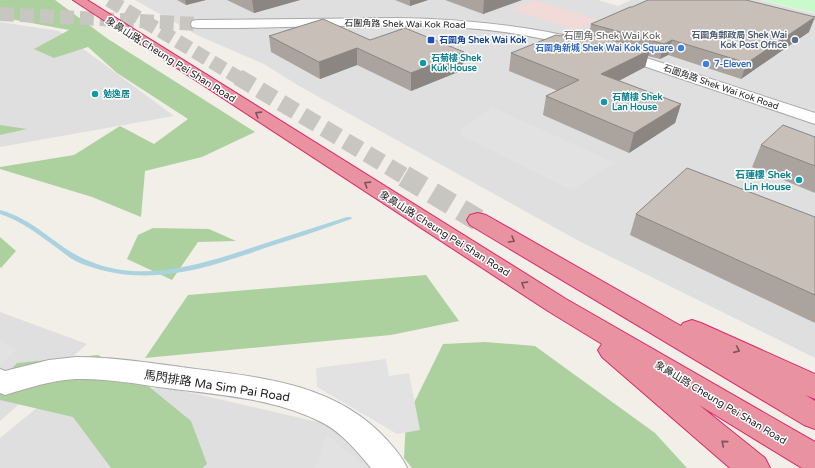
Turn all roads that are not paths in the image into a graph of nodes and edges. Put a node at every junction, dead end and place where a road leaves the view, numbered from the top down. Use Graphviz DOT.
graph roads {
  1 [pos="79,0"];
  2 [pos="197,24"];
  3 [pos="815,119"];
  4 [pos="478,220"];
  5 [pos="587,282"];
  6 [pos="557,304"];
  7 [pos="0,381"];
  8 [pos="815,387"];
  9 [pos="815,416"];
  10 [pos="815,459"];
  11 [pos="391,468"];
  12 [pos="754,468"];
  6 -- 1 [label="highway, 象鼻山路 Cheung Pei Shan Road, one-way"];
  2 -- 3 [label="street, 石圍角路 Shek Wai Kok Road"];
  4 -- 5 [label="highway, one-way"];
  5 -- 8 [label="highway, one-way"];
  5 -- 9 [label="highway"];
  6 -- 10 [label="highway, 象鼻山路 Cheung Pei Shan Road"];
  12 -- 6 [label="highway, one-way"];
  7 -- 11 [label="street, 馬閃排路 Ma Sim Pai Road"];
}
